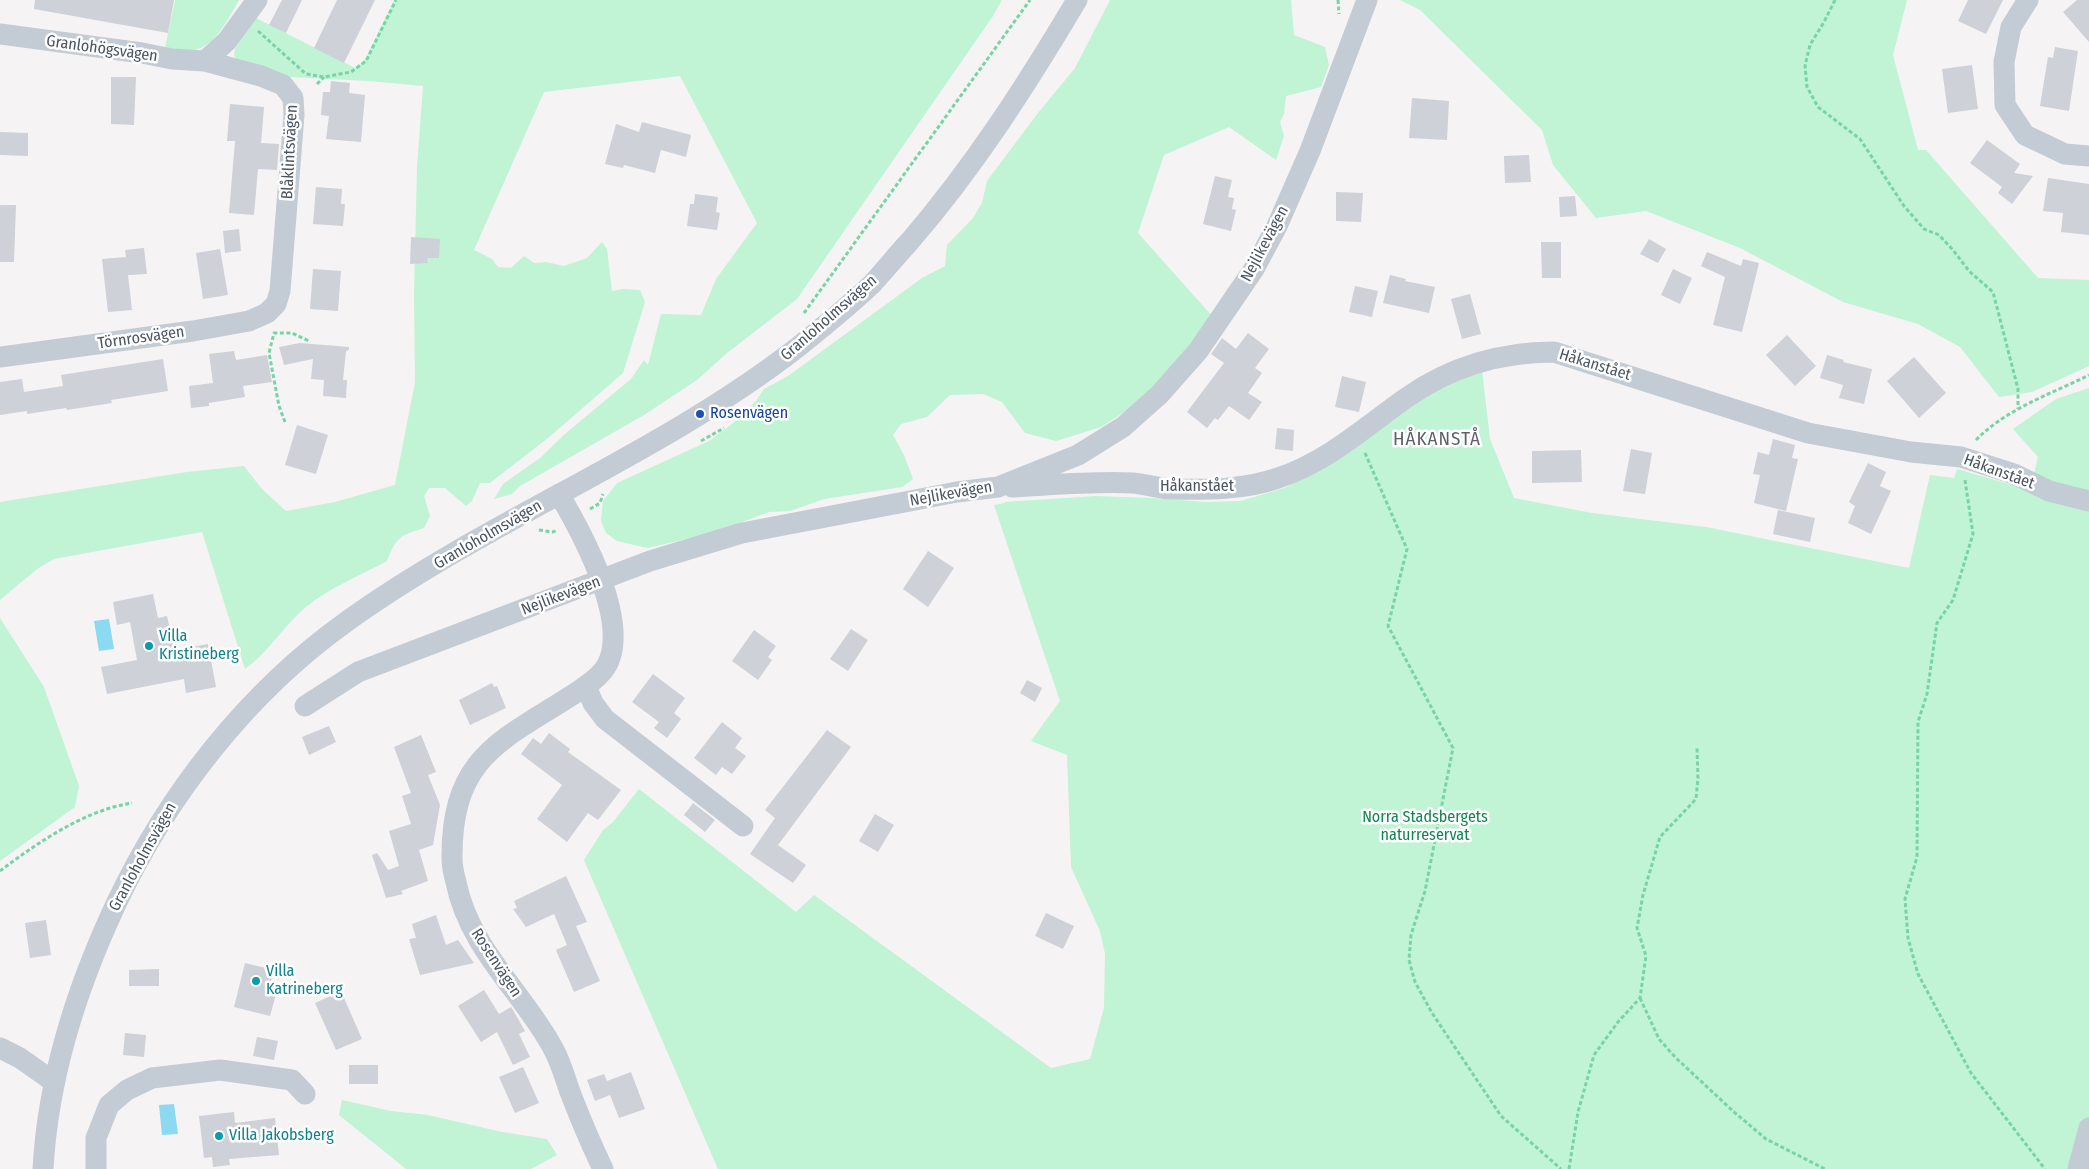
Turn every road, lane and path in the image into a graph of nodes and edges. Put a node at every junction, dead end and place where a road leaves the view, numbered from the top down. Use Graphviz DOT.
graph roads {
  1 [pos="257,0"];
  2 [pos="396,0"];
  3 [pos="1076,0"];
  4 [pos="1367,0"];
  5 [pos="1835,0"];
  6 [pos="2028,0"];
  7 [pos="244,19"];
  8 [pos="0,34"];
  9 [pos="205,61"];
  10 [pos="324,77"];
  11 [pos="317,84"];
  12 [pos="2089,156"];
  13 [pos="276,304"];
  14 [pos="309,341"];
  15 [pos="0,357"];
  16 [pos="2089,375"];
  17 [pos="2018,409"];
  18 [pos="285,422"];
  19 [pos="724,428"];
  20 [pos="1357,435"];
  21 [pos="699,442"];
  22 [pos="1961,456"];
  23 [pos="998,487"];
  24 [pos="605,489"];
  25 [pos="559,494"];
  26 [pos="2089,501"];
  27 [pos="574,519"];
  28 [pos="532,530"];
  29 [pos="600,580"];
  30 [pos="586,686"];
  31 [pos="305,706"];
  32 [pos="1697,748"];
  33 [pos="132,803"];
  34 [pos="743,826"];
  35 [pos="0,871"];
  36 [pos="1640,998"];
  37 [pos="0,1048"];
  38 [pos="54,1082"];
  39 [pos="305,1094"];
  40 [pos="2089,1128"];
  41 [pos="43,1169"];
  42 [pos="96,1169"];
  43 [pos="603,1169"];
  44 [pos="1561,1169"];
  45 [pos="1569,1169"];
  46 [pos="1825,1169"];
  47 [pos="2045,1169"];
  48 [pos="2078,1169"];
  1 -- 7 [label="street"];
  2 -- 10 [label="path"];
  3 -- 25 [label="street, Granloholmsvägen"];
  4 -- 23 [label="street, Nejlikevägen"];
  5 -- 17 [label="path"];
  6 -- 12 [label="street"];
  7 -- 9 [label="street"];
  7 -- 10 [label="path"];
  8 -- 9 [label="street, Granlohögsvägen"];
  9 -- 13 [label="street, Blåklintsvägen"];
  10 -- 11 [label="path"];
  13 -- 15 [label="street, Törnrosvägen"];
  14 -- 18 [label="path"];
  16 -- 17 [label="path"];
  17 -- 22 [label="path"];
  19 -- 21 [label="path"];
  20 -- 22 [label="street, Håkanstået"];
  20 -- 23 [label="street, Håkanstået"];
  20 -- 44 [label="path"];
  22 -- 26 [label="street, Håkanstået"];
  22 -- 47 [label="path"];
  23 -- 29 [label="street, Nejlikevägen"];
  24 -- 27 [label="path"];
  25 -- 27 [label="street, Rosenvägen"];
  25 -- 38 [label="street, Granloholmsvägen"];
  27 -- 28 [label="path"];
  27 -- 29 [label="street, Rosenvägen"];
  29 -- 30 [label="street, Rosenvägen"];
  29 -- 31 [label="street, Nejlikevägen"];
  30 -- 34 [label="street"];
  30 -- 43 [label="street, Rosenvägen"];
  32 -- 36 [label="path"];
  33 -- 35 [label="path"];
  36 -- 45 [label="path"];
  36 -- 46 [label="path"];
  37 -- 38 [label="street"];
  38 -- 41 [label="street, Granloholmsvägen"];
  39 -- 42 [label="street"];
  40 -- 48 [label="street"];
}
